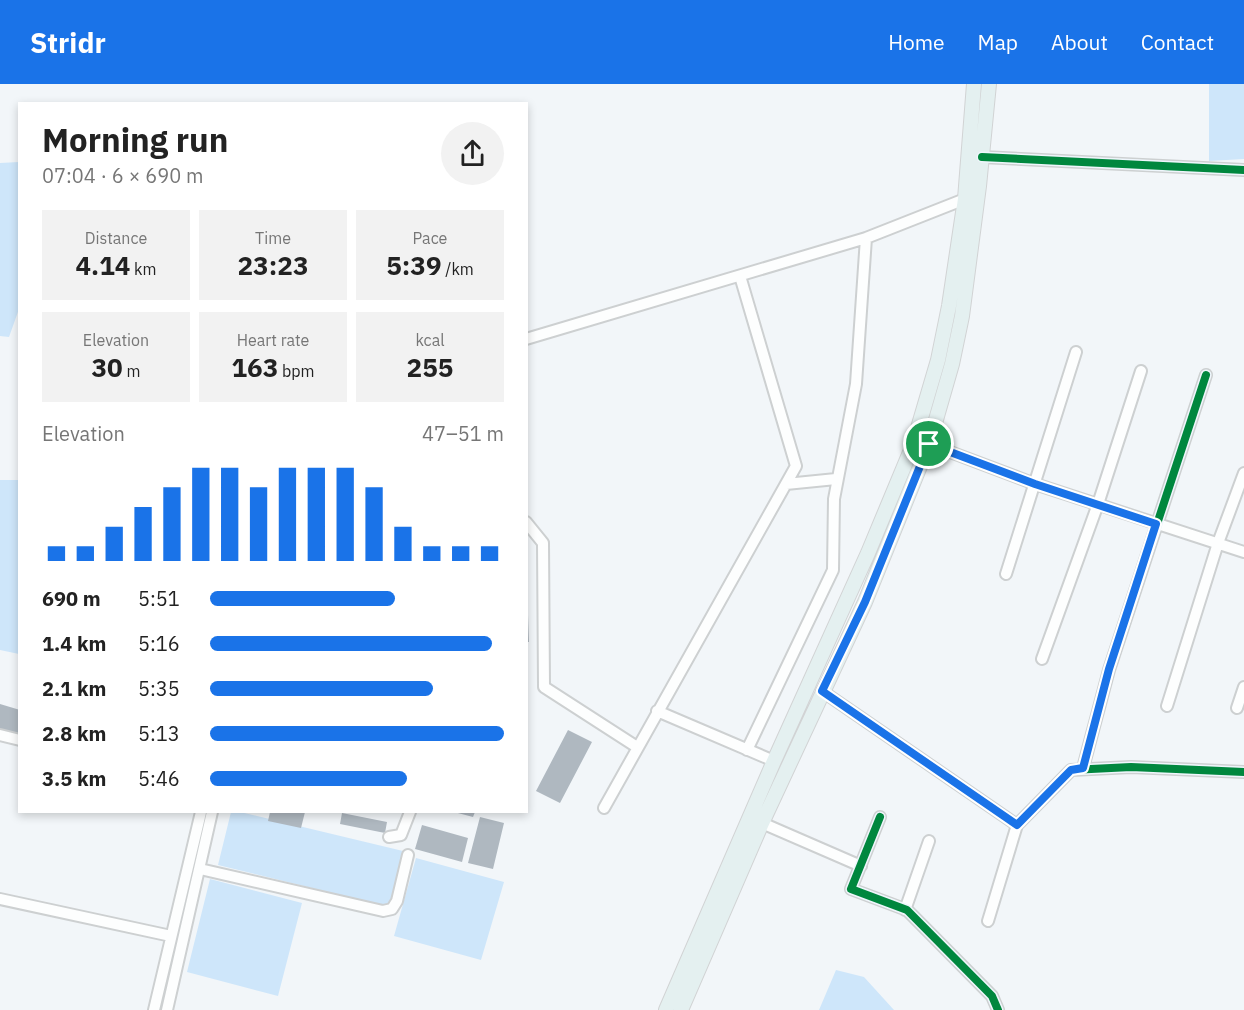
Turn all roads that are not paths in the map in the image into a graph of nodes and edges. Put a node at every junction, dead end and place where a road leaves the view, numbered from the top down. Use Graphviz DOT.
graph roads {
  1 [pos="974,84"];
  2 [pos="989,84"];
  3 [pos="982,157"];
  4 [pos="1244,170"];
  5 [pos="965,199"];
  6 [pos="866,238"];
  7 [pos="740,276"];
  8 [pos="528,338"];
  9 [pos="1076,351"];
  10 [pos="1141,370"];
  11 [pos="1206,375"];
  12 [pos="929,444"];
  13 [pos="1244,473"];
  14 [pos="836,479"];
  15 [pos="786,484"];
  16 [pos="1035,484"];
  17 [pos="1098,504"];
  18 [pos="528,524"];
  19 [pos="1156,524"];
  20 [pos="1218,543"];
  21 [pos="1244,552"];
  22 [pos="1006,574"];
  23 [pos="1042,659"];
  24 [pos="1244,687"];
  25 [pos="822,691"];
  26 [pos="1167,706"];
  27 [pos="1237,708"];
  28 [pos="657,711"];
  29 [pos="0,735"];
  30 [pos="18,740"];
  31 [pos="637,747"];
  32 [pos="747,750"];
  33 [pos="774,761"];
  34 [pos="1083,768"];
  35 [pos="1244,772"];
  36 [pos="604,808"];
  37 [pos="201,813"];
  38 [pos="212,813"];
  39 [pos="410,813"];
  40 [pos="880,817"];
  41 [pos="762,823"];
  42 [pos="1017,825"];
  43 [pos="389,837"];
  44 [pos="928,841"];
  45 [pos="408,855"];
  46 [pos="861,866"];
  47 [pos="200,869"];
  48 [pos="0,899"];
  49 [pos="905,910"];
  50 [pos="988,921"];
  51 [pos="171,936"];
  52 [pos="154,1010"];
  53 [pos="167,1010"];
  54 [pos="666,1010"];
  55 [pos="681,1010"];
  56 [pos="998,1010"];
  1 -- 5 [label="main road"];
  2 -- 3 [label="main road"];
  3 -- 4 [label="street"];
  3 -- 12 [label="main road"];
  5 -- 6 [label="street"];
  5 -- 33 [label="main road"];
  6 -- 7 [label="street"];
  6 -- 14 [label="street"];
  7 -- 8 [label="street"];
  7 -- 15 [label="street"];
  9 -- 16 [label="street"];
  10 -- 17 [label="street"];
  11 -- 19 [label="street"];
  12 -- 16 [label="street"];
  12 -- 25 [label="main road"];
  13 -- 20 [label="street"];
  14 -- 15 [label="street"];
  14 -- 32 [label="street"];
  15 -- 28 [label="street"];
  16 -- 17 [label="street"];
  16 -- 22 [label="street"];
  17 -- 19 [label="street"];
  17 -- 23 [label="street"];
  18 -- 31 [label="street"];
  19 -- 20 [label="street"];
  19 -- 34 [label="street"];
  20 -- 21 [label="street"];
  20 -- 26 [label="street"];
  24 -- 27 [label="street"];
  25 -- 41 [label="main road"];
  25 -- 42 [label="street"];
  28 -- 31 [label="street"];
  28 -- 32 [label="street"];
  29 -- 30 [label="street"];
  31 -- 36 [label="street"];
  32 -- 33 [label="street"];
  33 -- 54 [label="main road"];
  34 -- 35 [label="street"];
  34 -- 42 [label="street"];
  37 -- 51 [label="street"];
  38 -- 47 [label="street"];
  39 -- 43 [label="street"];
  40 -- 46 [label="street"];
  41 -- 46 [label="street"];
  41 -- 55 [label="main road"];
  42 -- 50 [label="street"];
  44 -- 49 [label="street"];
  45 -- 47 [label="street"];
  46 -- 49 [label="street"];
  47 -- 53 [label="street"];
  48 -- 51 [label="street"];
  49 -- 56 [label="street"];
  51 -- 52 [label="street"];
}
